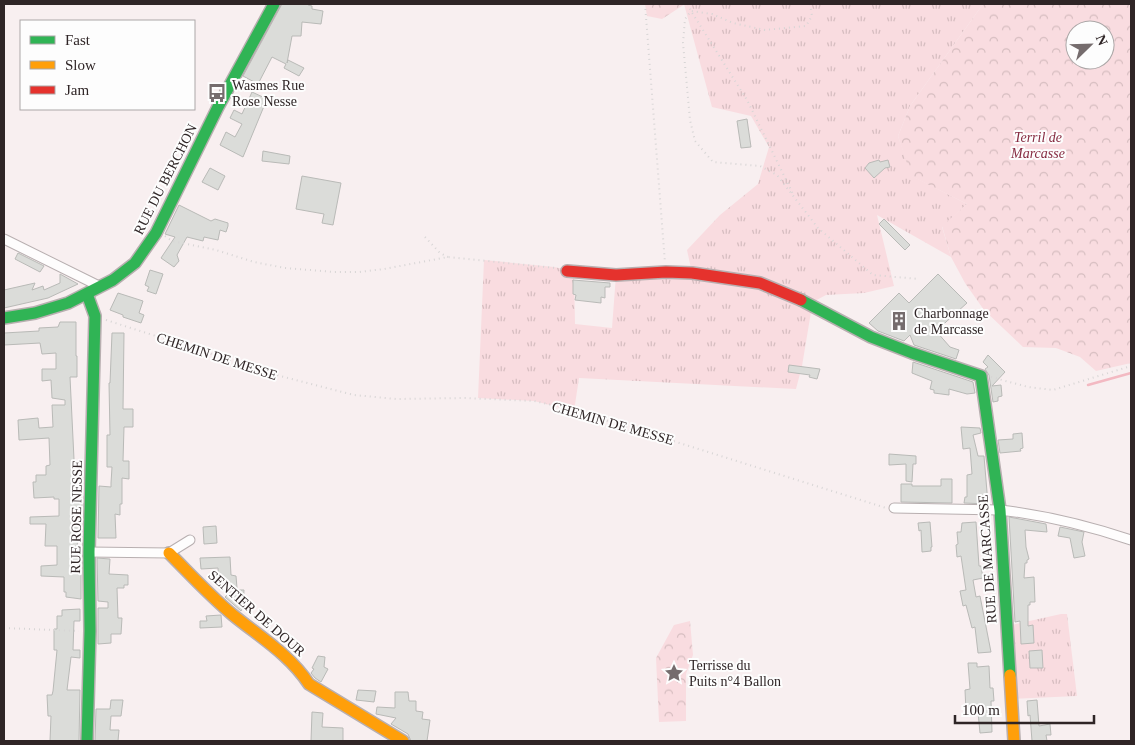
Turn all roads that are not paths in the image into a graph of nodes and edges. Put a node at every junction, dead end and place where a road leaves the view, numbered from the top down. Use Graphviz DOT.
graph roads {
  1 [pos="274,4"];
  2 [pos="4,239"];
  3 [pos="567,271"];
  4 [pos="101,287"];
  5 [pos="88,294"];
  6 [pos="4,318"];
  7 [pos="894,508"];
  8 [pos="1000,510"];
  9 [pos="190,540"];
  10 [pos="1131,540"];
  11 [pos="89,552"];
  12 [pos="169,553"];
  13 [pos="87,741"];
  14 [pos="403,741"];
  15 [pos="1014,741"];
  1 -- 4 [label="street, RUE DU BERCHON"];
  2 -- 4 [label="street"];
  3 -- 8 [label="street, RUE DE MARCASSE"];
  4 -- 5 [label="street, RUE DU BERCHON"];
  5 -- 6 [label="street, RUE DU BERCHON"];
  5 -- 11 [label="street, RUE ROSE NESSE"];
  7 -- 8 [label="street"];
  8 -- 10 [label="street"];
  8 -- 15 [label="street, RUE DE MARCASSE"];
  9 -- 12 [label="street"];
  11 -- 12 [label="street"];
  11 -- 13 [label="street, RUE ROSE NESSE"];
  12 -- 14 [label="street, SENTIER DE DOUR"];
}
